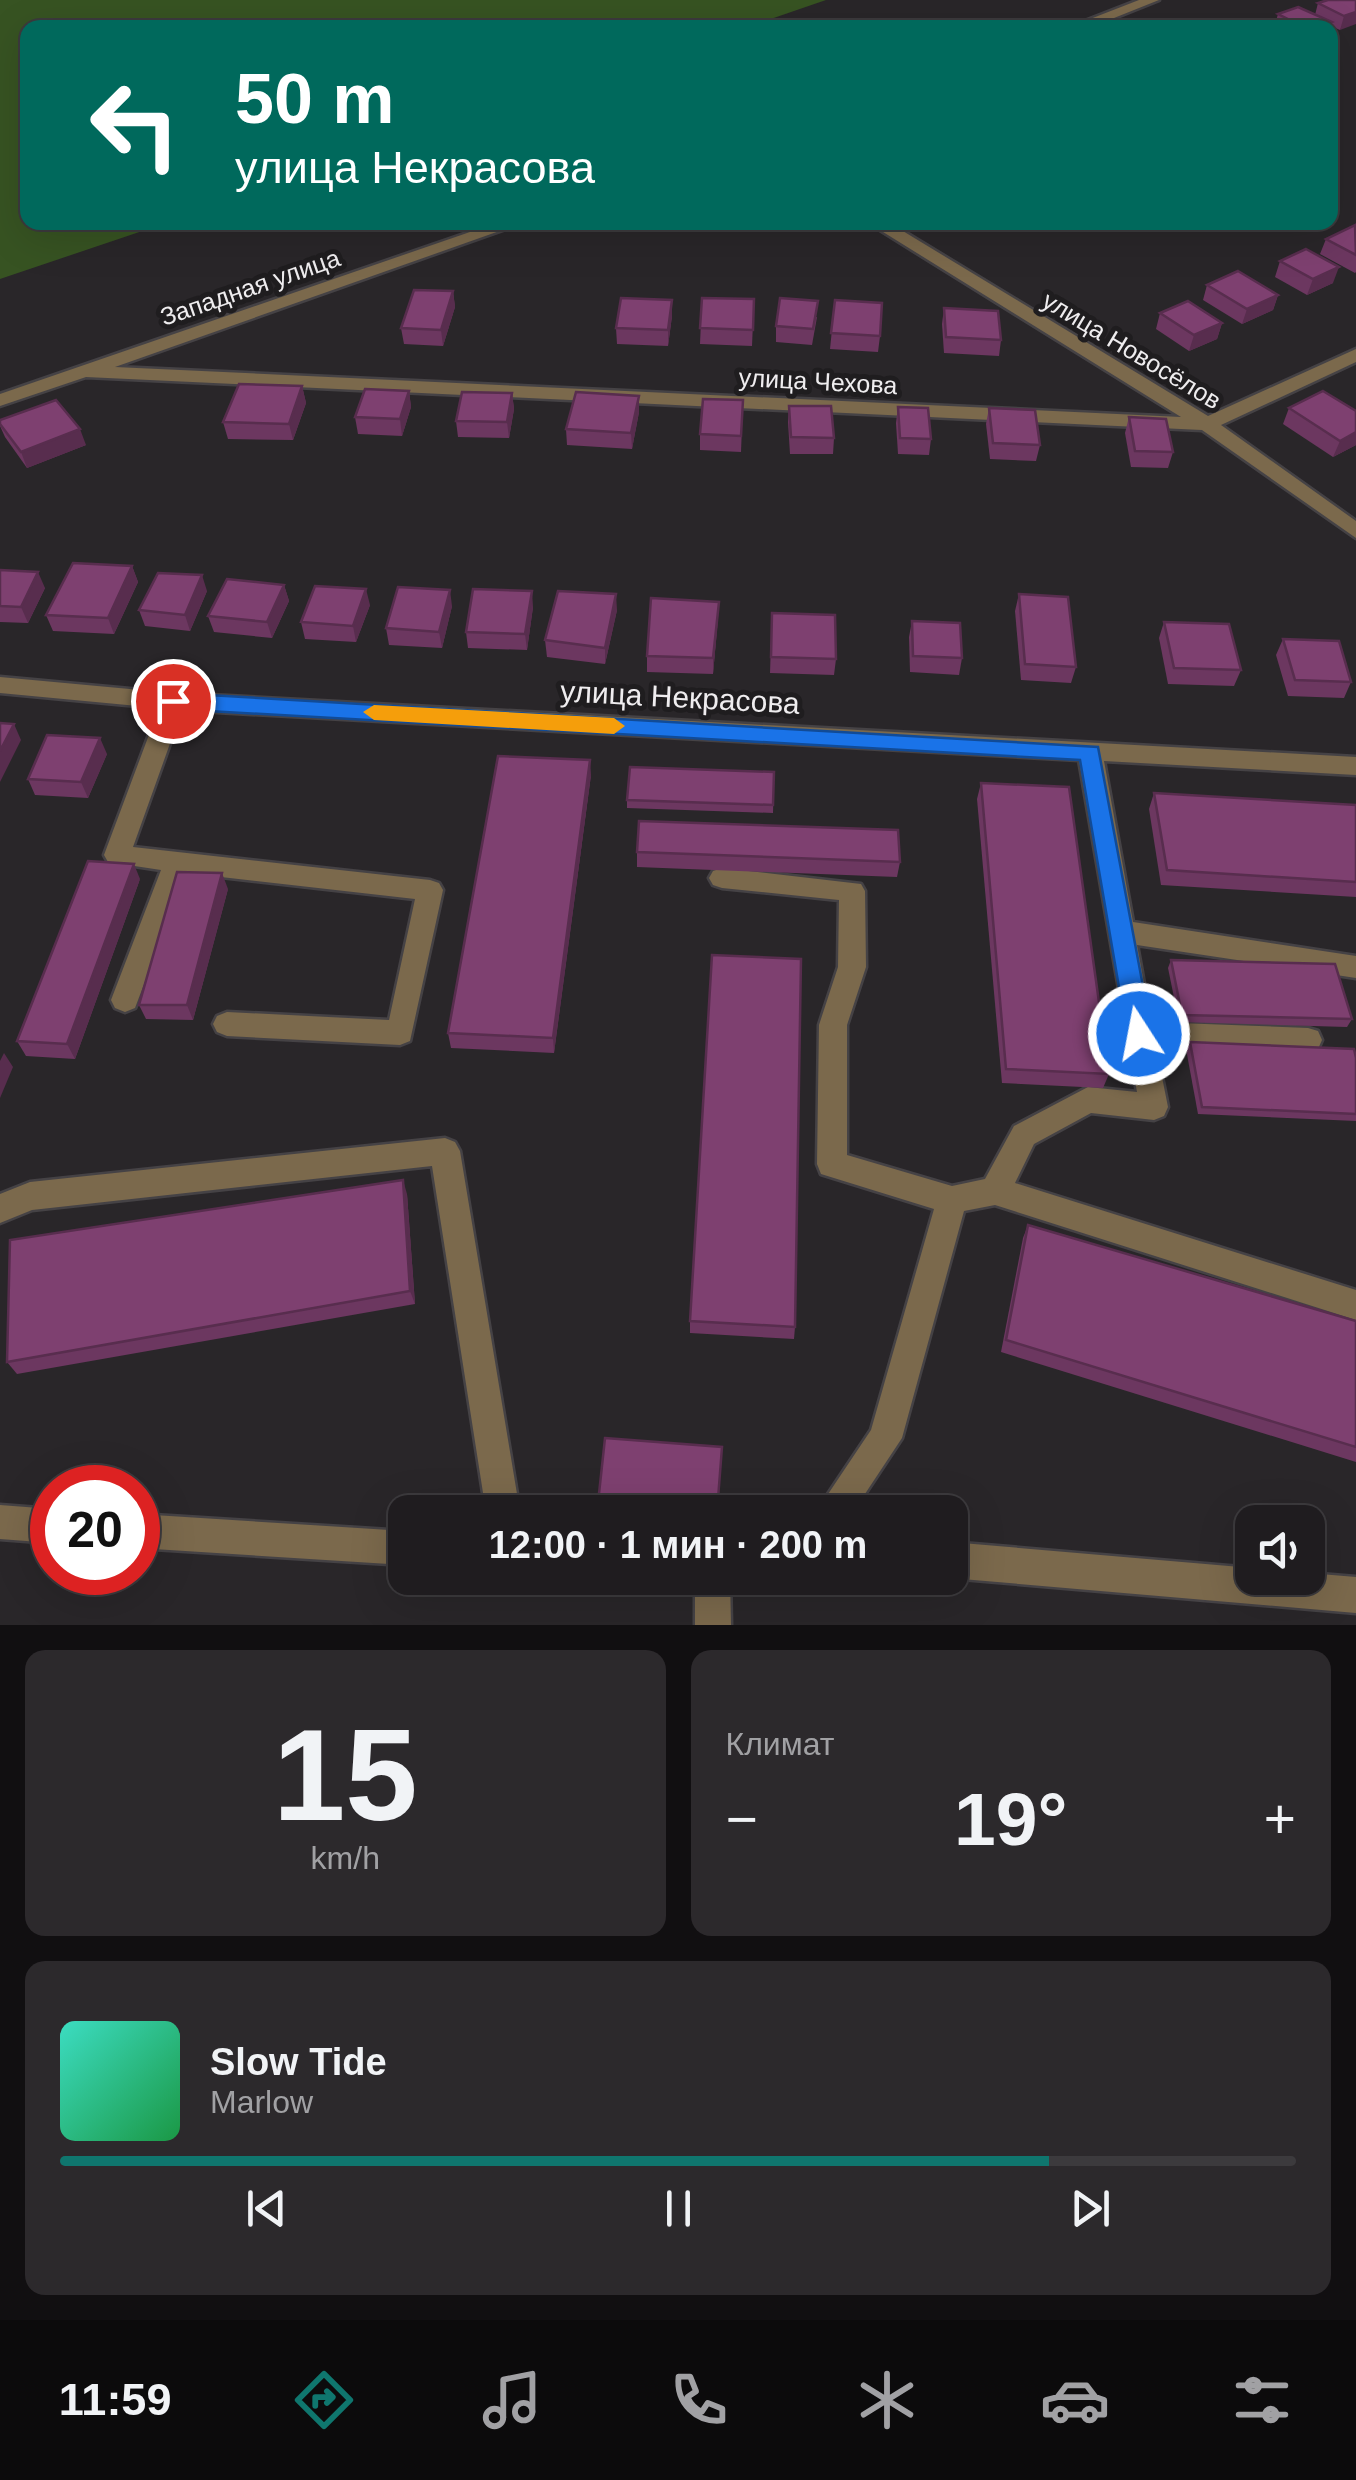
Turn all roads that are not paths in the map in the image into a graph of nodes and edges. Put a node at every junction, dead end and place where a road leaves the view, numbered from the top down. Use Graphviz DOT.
graph roads {
  1 [pos="1152,0"];
  2 [pos="1096,20"];
  3 [pos="494,230"];
  4 [pos="888,230"];
  5 [pos="1356,354"];
  6 [pos="83,371"];
  7 [pos="0,400"];
  8 [pos="1207,424"];
  9 [pos="1356,531"];
  10 [pos="0,685"];
  11 [pos="173,701"];
  12 [pos="1090,753"];
  13 [pos="1356,766"];
  14 [pos="176,862"];
  15 [pos="722,878"];
  16 [pos="1120,931"];
  17 [pos="1356,967"];
  18 [pos="125,1000"];
  19 [pos="228,1024"];
  20 [pos="1139,1034"];
  21 [pos="1308,1040"];
  22 [pos="995,1191"];
  23 [pos="952,1200"];
  24 [pos="0,1209"];
  25 [pos="1356,1304"];
  26 [pos="500,1495"];
  27 [pos="845,1495"];
  28 [pos="0,1522"];
  29 [pos="30,1524"];
  30 [pos="160,1532"];
  31 [pos="388,1547"];
  32 [pos="968,1562"];
  33 [pos="713,1595"];
  34 [pos="1356,1596"];
  35 [pos="713,1625"];
  1 -- 2 [label="street"];
  3 -- 6 [label="street, Западная улица"];
  4 -- 8 [label="street, улица Новосёлов"];
  5 -- 8 [label="street, улица Чехова"];
  6 -- 7 [label="street, Западная улица"];
  6 -- 8 [label="street, улица Чехова"];
  8 -- 9 [label="street, улица Новосёлов"];
  10 -- 11 [label="street, улица Некрасова"];
  11 -- 12 [label="street, улица Некрасова"];
  11 -- 14 [label="street"];
  12 -- 13 [label="street, улица Некрасова"];
  12 -- 16 [label="street"];
  14 -- 18 [label="street"];
  14 -- 19 [label="street"];
  15 -- 23 [label="street"];
  16 -- 17 [label="street"];
  16 -- 20 [label="street"];
  20 -- 21 [label="street"];
  20 -- 22 [label="street"];
  22 -- 23 [label="street"];
  22 -- 25 [label="street"];
  23 -- 27 [label="street"];
  24 -- 26 [label="street"];
  28 -- 29 [label="street"];
  30 -- 31 [label="street"];
  32 -- 34 [label="street"];
  33 -- 35 [label="street"];
}
